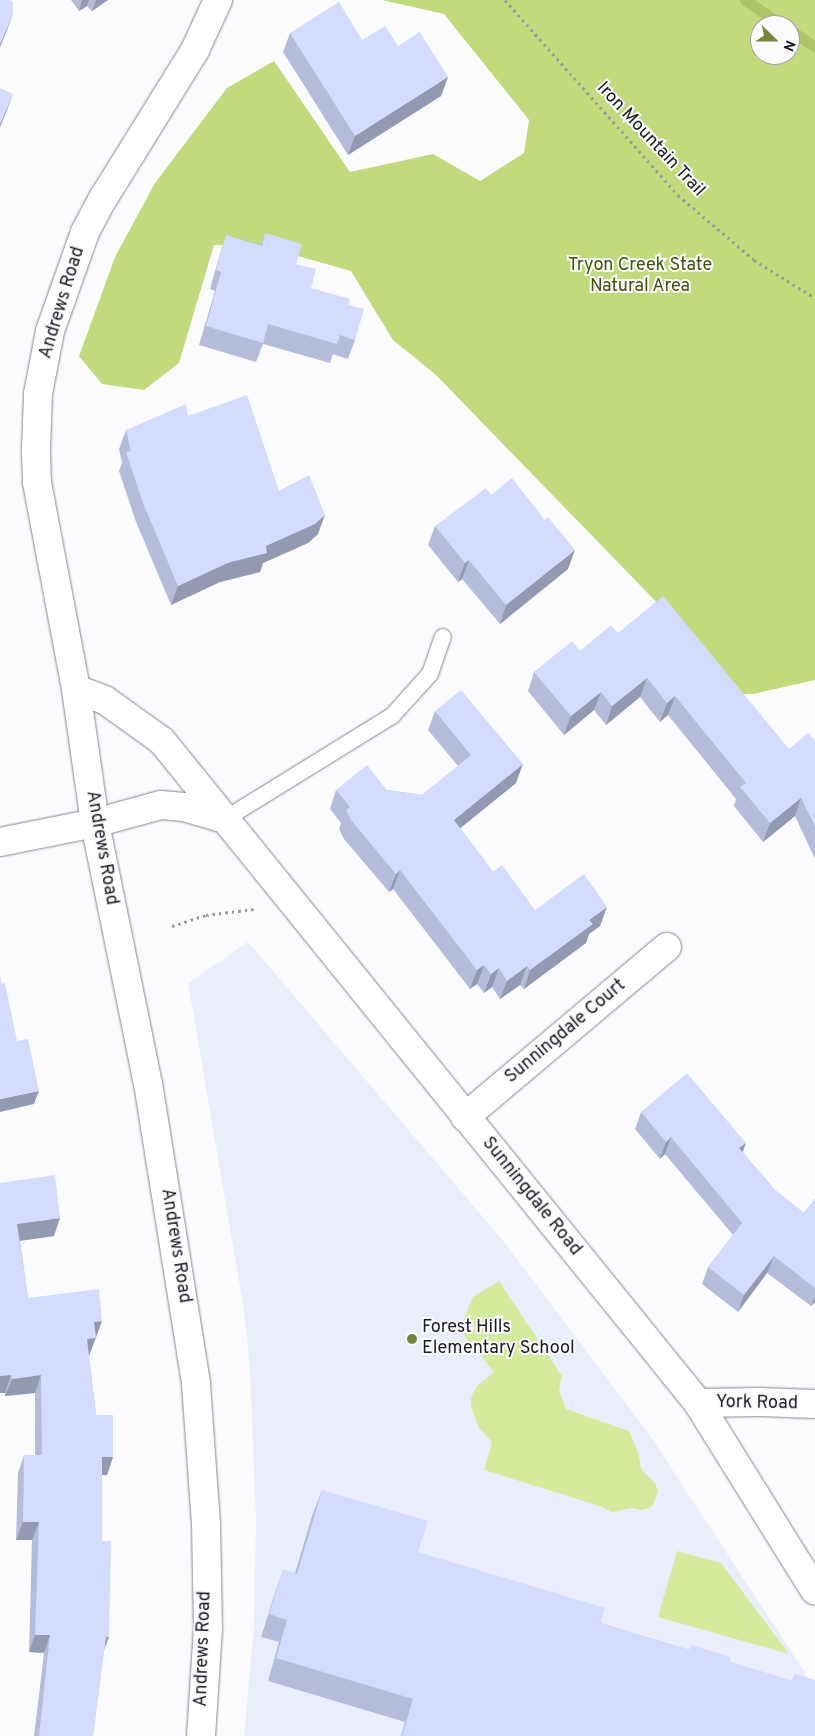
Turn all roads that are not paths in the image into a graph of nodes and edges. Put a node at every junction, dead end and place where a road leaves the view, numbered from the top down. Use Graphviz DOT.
graph roads {
  1 [pos="218,0"];
  2 [pos="443,637"];
  3 [pos="76,689"];
  4 [pos="225,819"];
  5 [pos="94,822"];
  6 [pos="0,842"];
  7 [pos="667,947"];
  8 [pos="465,1116"];
  9 [pos="698,1403"];
  10 [pos="815,1404"];
  11 [pos="815,1590"];
  12 [pos="201,1736"];
  1 -- 3 [label="street, Andrews Road"];
  2 -- 4 [label="lane"];
  3 -- 4 [label="street, Sunningdale Road"];
  3 -- 5 [label="street, Andrews Road"];
  4 -- 5 [label="street"];
  4 -- 8 [label="street, Sunningdale Road"];
  5 -- 6 [label="street"];
  5 -- 12 [label="street, Andrews Road"];
  7 -- 8 [label="street, Sunningdale Court"];
  8 -- 9 [label="street, Sunningdale Road"];
  9 -- 10 [label="street, York Road"];
  9 -- 11 [label="street, Sunningdale Road"];
}
